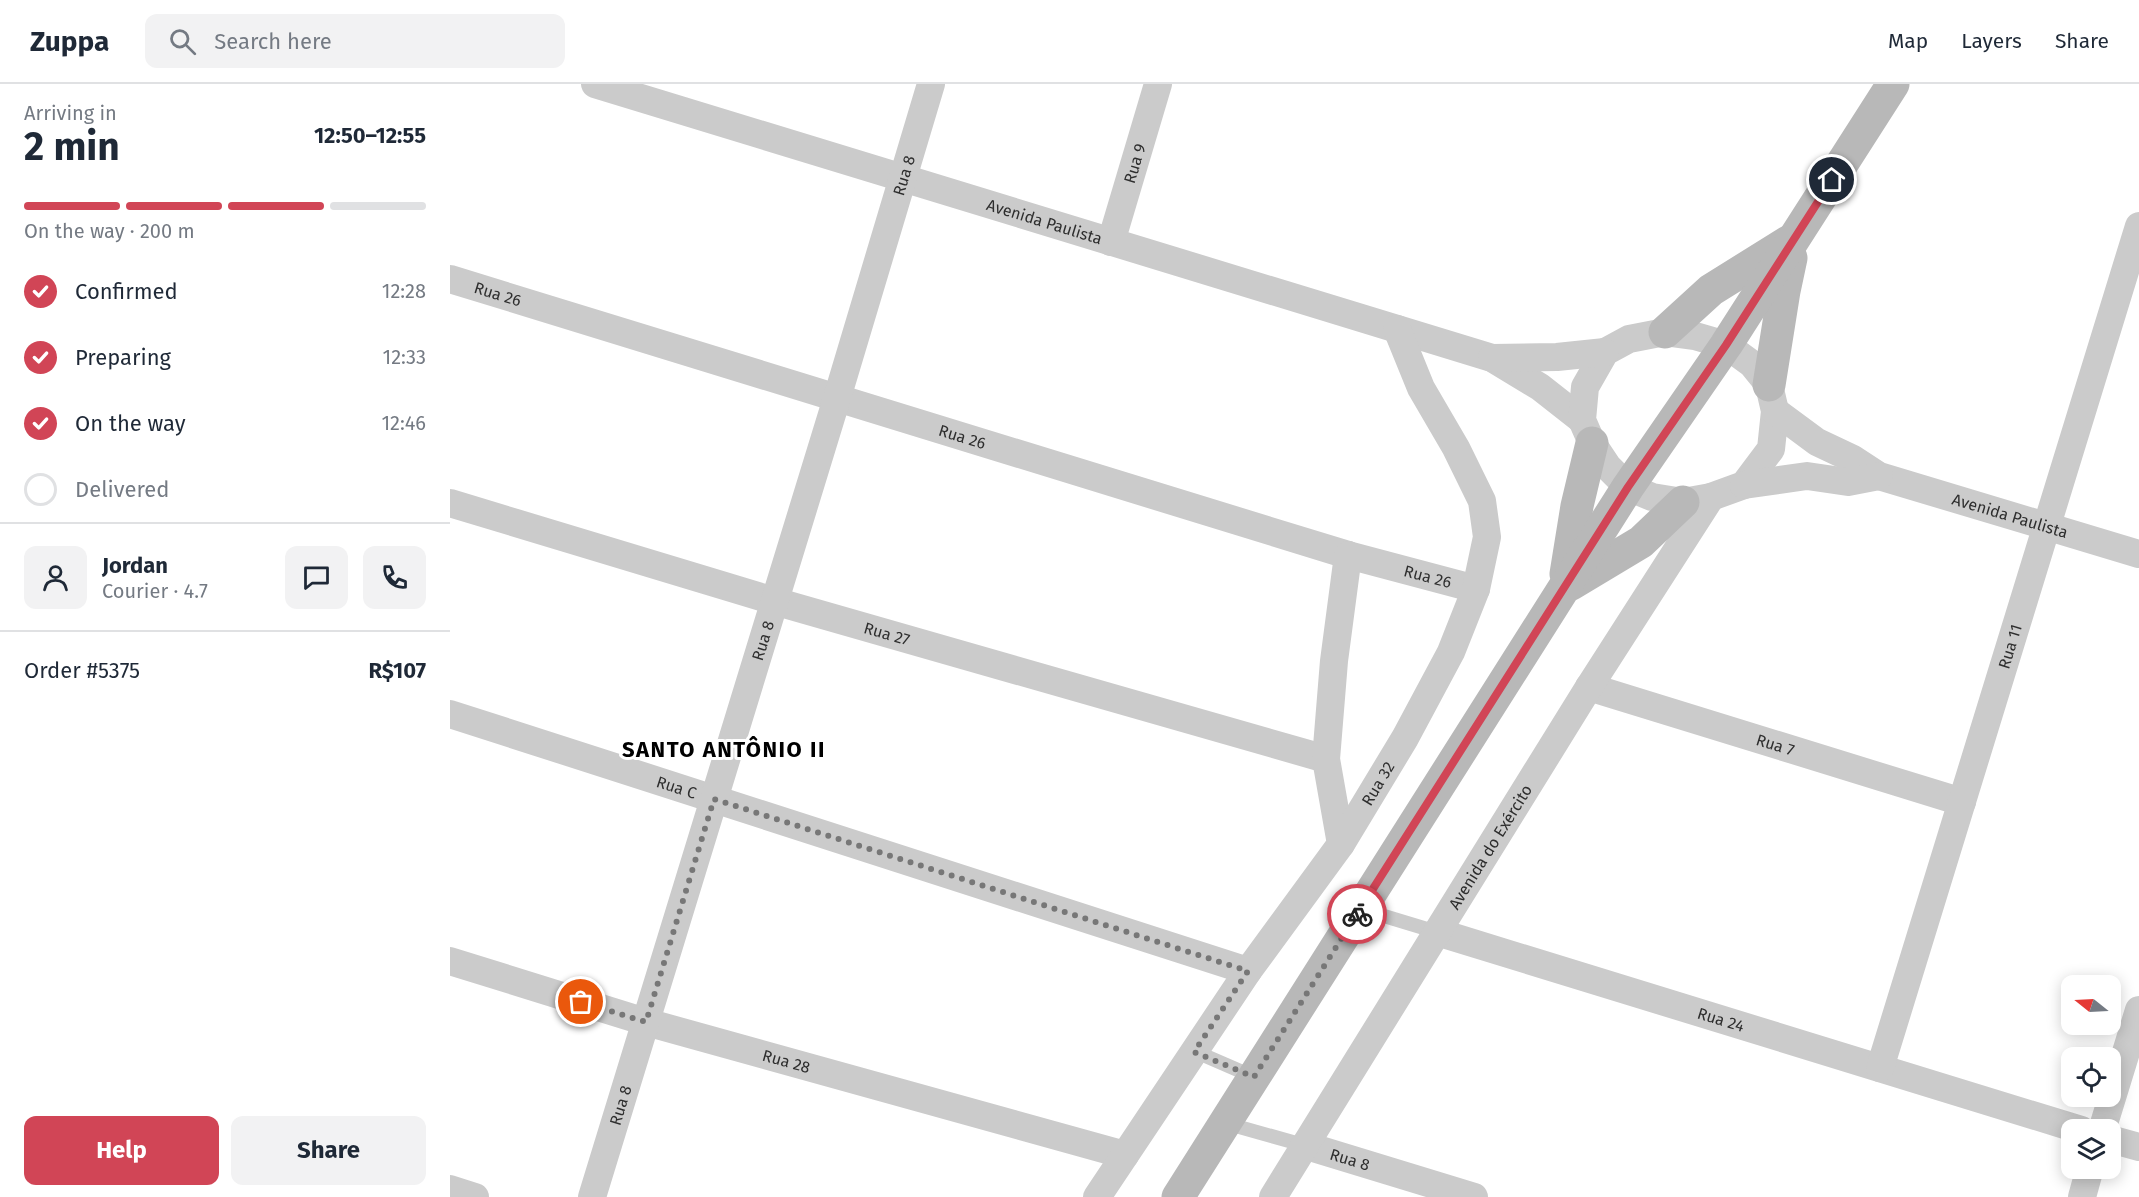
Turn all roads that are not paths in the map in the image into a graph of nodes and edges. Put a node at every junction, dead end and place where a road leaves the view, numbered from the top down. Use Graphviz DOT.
graph roads {
  1 [pos="595,84"];
  2 [pos="931,84"];
  3 [pos="1158,84"];
  4 [pos="1893,84"];
  5 [pos="901,179"];
  6 [pos="2139,226"];
  7 [pos="1795,238"];
  8 [pos="1111,242"];
  9 [pos="450,279"];
  10 [pos="1397,329"];
  11 [pos="1665,332"];
  12 [pos="1726,345"];
  13 [pos="1605,352"];
  14 [pos="1492,358"];
  15 [pos="837,398"];
  16 [pos="1772,398"];
  17 [pos="1587,432"];
  18 [pos="1879,476"];
  19 [pos="1744,485"];
  20 [pos="1628,487"];
  21 [pos="1697,500"];
  22 [pos="450,503"];
  23 [pos="2047,526"];
  24 [pos="2139,554"];
  25 [pos="1348,555"];
  26 [pos="1564,588"];
  27 [pos="1476,589"];
  28 [pos="774,601"];
  29 [pos="1589,687"];
  30 [pos="450,714"];
  31 [pos="1326,759"];
  32 [pos="714,799"];
  33 [pos="1962,802"];
  34 [pos="1341,844"];
  35 [pos="1361,908"];
  36 [pos="1437,932"];
  37 [pos="450,961"];
  38 [pos="1248,971"];
  39 [pos="2139,1010"];
  40 [pos="646,1022"];
  41 [pos="1194,1052"];
  42 [pos="1880,1068"];
  43 [pos="1254,1077"];
  44 [pos="2105,1119"];
  45 [pos="1225,1122"];
  46 [pos="2061,1124"];
  47 [pos="2121,1141"];
  48 [pos="1307,1146"];
  49 [pos="2139,1147"];
  50 [pos="1125,1155"];
  51 [pos="2087,1179"];
  52 [pos="450,1189"];
  53 [pos="475,1197"];
  54 [pos="592,1197"];
  55 [pos="1097,1197"];
  56 [pos="1178,1197"];
  57 [pos="1273,1197"];
  58 [pos="1474,1197"];
  59 [pos="2082,1197"];
  1 -- 5 [label="street, Avenida Paulista"];
  2 -- 5 [label="street, Rua 8"];
  3 -- 8 [label="street, Rua 9"];
  4 -- 7 [label="main road"];
  5 -- 8 [label="street, Avenida Paulista"];
  5 -- 15 [label="street, Rua 8"];
  6 -- 23 [label="street, Rua 11"];
  7 -- 11 [label="main road"];
  7 -- 12 [label="main road"];
  7 -- 16 [label="main road"];
  8 -- 10 [label="street, Avenida Paulista"];
  9 -- 15 [label="street, Rua 26"];
  10 -- 14 [label="street, Avenida Paulista"];
  10 -- 27 [label="street, Rua 32"];
  11 -- 12 [label="street, Avenida Paulista"];
  11 -- 13 [label="street, Avenida Paulista"];
  12 -- 16 [label="street, Avenida Paulista"];
  12 -- 20 [label="main road"];
  13 -- 14 [label="street, Avenida Paulista"];
  13 -- 17 [label="street"];
  14 -- 17 [label="street, Avenida Paulista"];
  15 -- 25 [label="street, Rua 26"];
  15 -- 28 [label="street, Rua 8"];
  16 -- 18 [label="street, Avenida Paulista"];
  16 -- 19 [label="street"];
  17 -- 20 [label="street, Avenida Paulista"];
  17 -- 26 [label="main road"];
  18 -- 19 [label="street, Avenida Paulista"];
  18 -- 23 [label="street, Avenida Paulista"];
  19 -- 21 [label="street, Avenida Paulista"];
  20 -- 21 [label="street"];
  20 -- 26 [label="main road"];
  21 -- 26 [label="main road"];
  21 -- 29 [label="street, Avenida do Exército"];
  22 -- 28 [label="street, Rua 27"];
  23 -- 24 [label="street, Avenida Paulista"];
  23 -- 33 [label="street, Rua 11"];
  25 -- 27 [label="street, Rua 26"];
  25 -- 31 [label="street"];
  26 -- 35 [label="main road"];
  27 -- 34 [label="street, Rua 32"];
  28 -- 31 [label="street, Rua 27"];
  28 -- 32 [label="street, Rua 8"];
  29 -- 33 [label="street, Rua 7"];
  29 -- 36 [label="street, Avenida do Exército"];
  30 -- 32 [label="street, Rua C"];
  31 -- 34 [label="street"];
  32 -- 38 [label="street, Rua C"];
  32 -- 40 [label="street, Rua 8"];
  33 -- 42 [label="street, Rua 11"];
  34 -- 38 [label="street, Rua 32"];
  35 -- 36 [label="lane, Rua 24"];
  35 -- 43 [label="main road"];
  36 -- 42 [label="street, Rua 24"];
  36 -- 48 [label="street, Avenida do Exército"];
  37 -- 40 [label="street, Rua 28"];
  38 -- 41 [label="street, Rua 32"];
  39 -- 44 [label="street"];
  40 -- 50 [label="street, Rua 28"];
  40 -- 54 [label="street, Rua 8"];
  41 -- 43 [label="lane"];
  41 -- 50 [label="street, Rua 32"];
  42 -- 46 [label="street, Rua 24"];
  43 -- 45 [label="main road"];
  45 -- 48 [label="lane, Rua 8"];
  45 -- 56 [label="main road"];
  47 -- 49 [label="street"];
  48 -- 57 [label="street, Avenida do Exército"];
  48 -- 58 [label="street, Rua 8"];
  50 -- 55 [label="street, Rua 32"];
  51 -- 59 [label="street"];
  52 -- 53 [label="street"];
}
